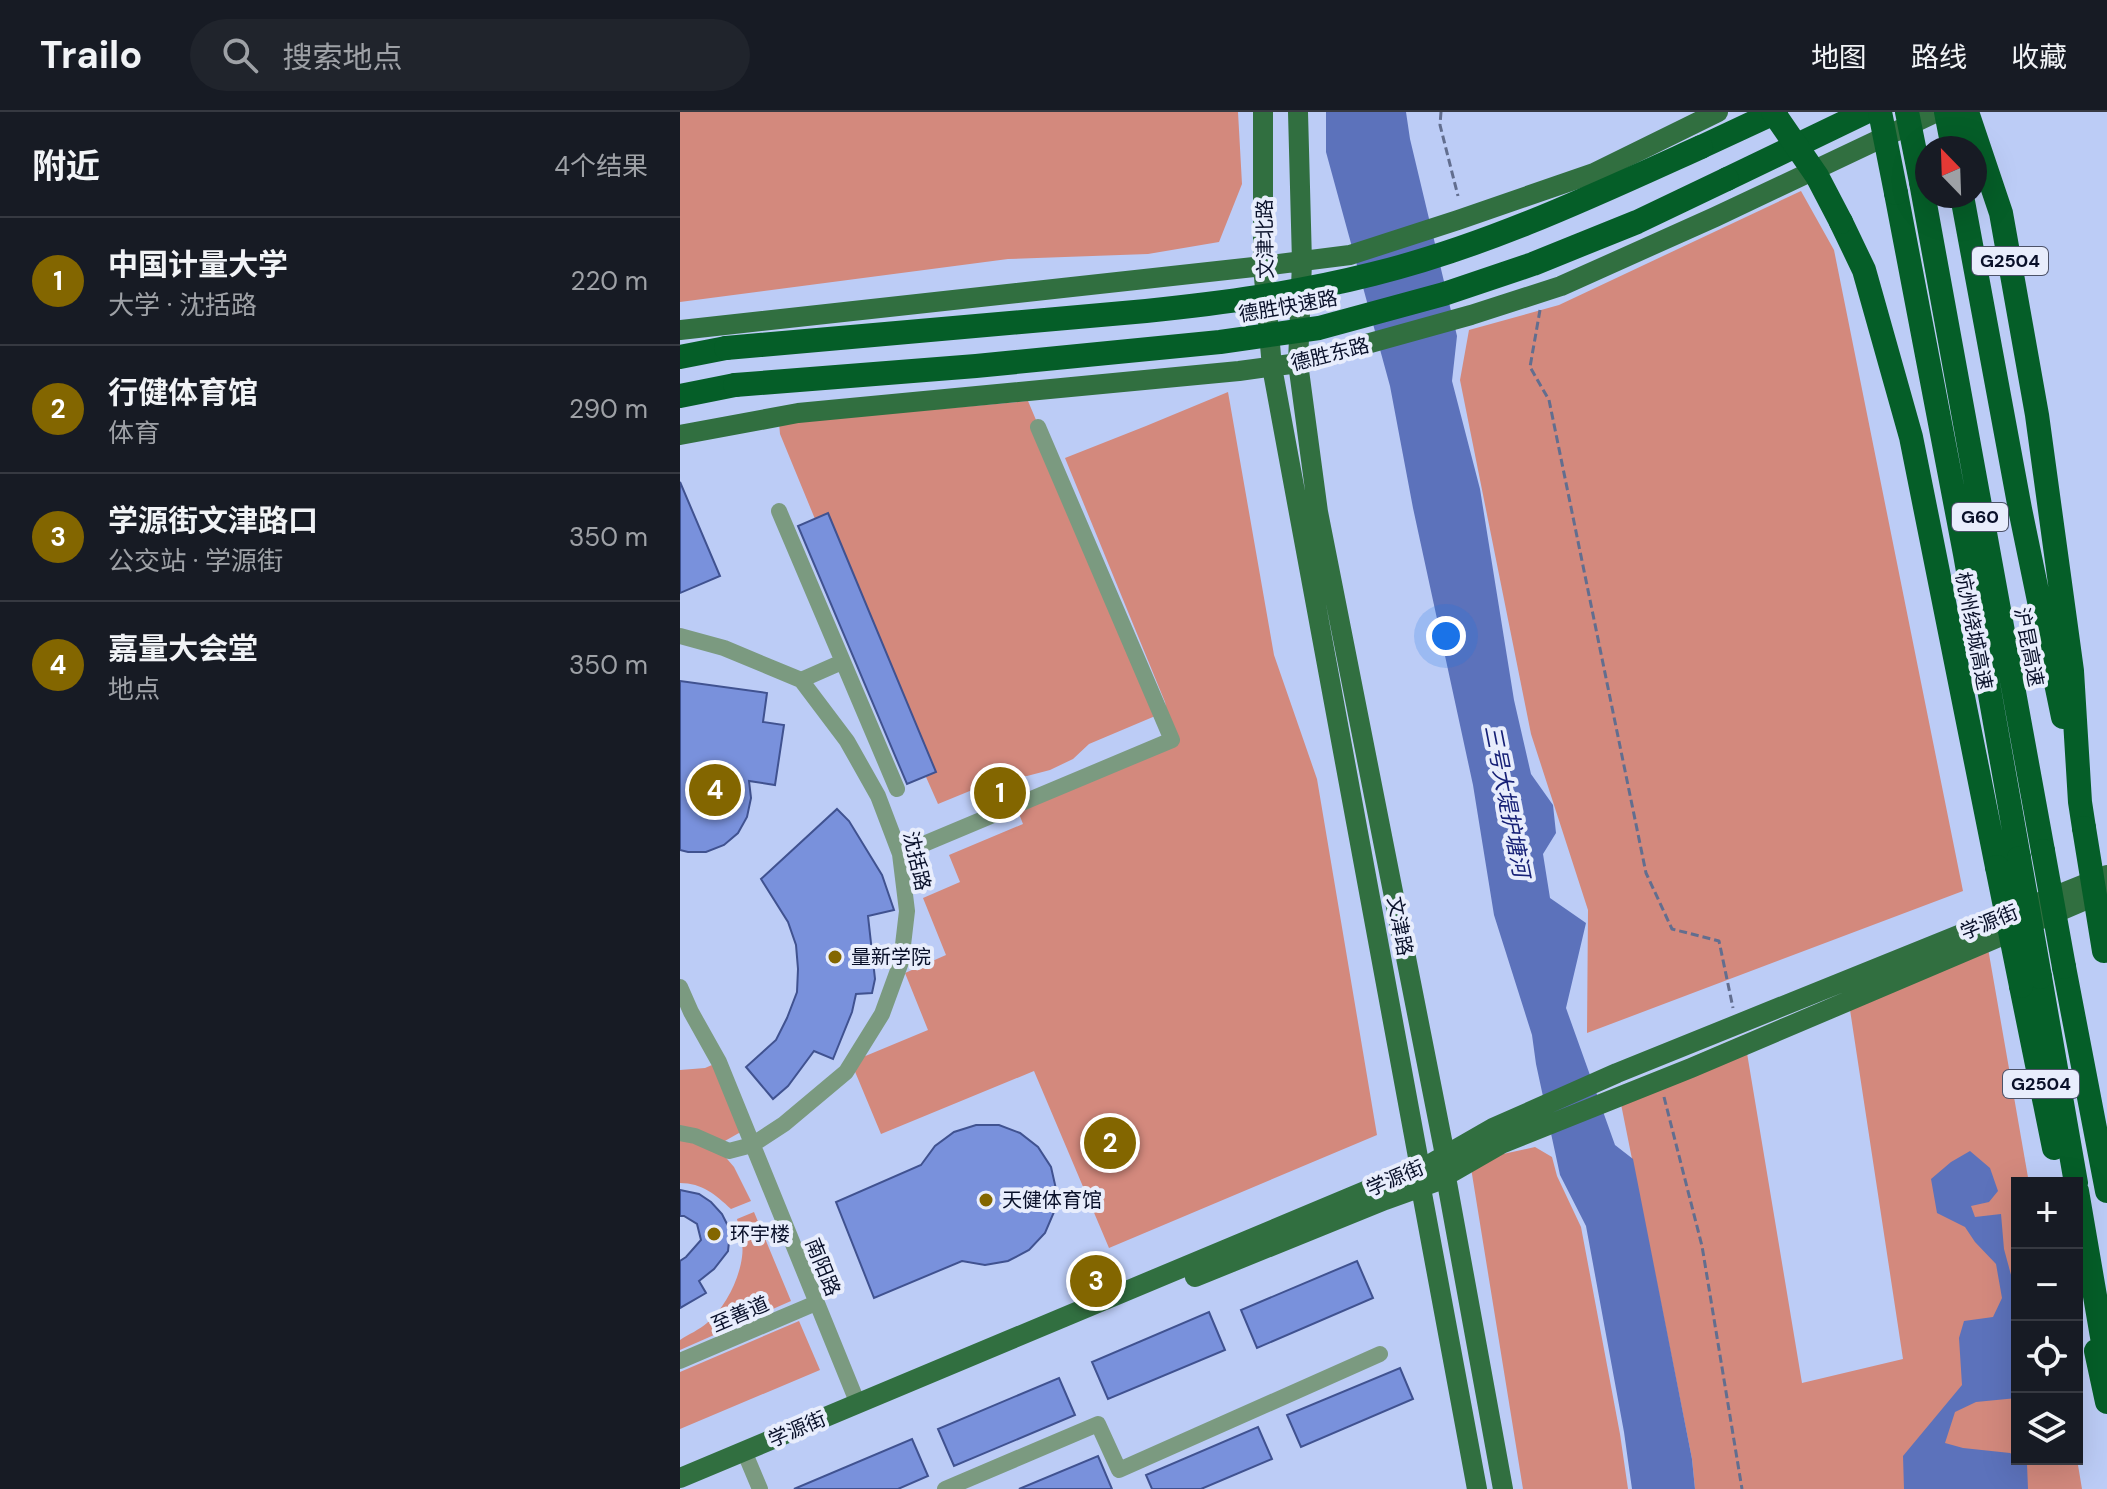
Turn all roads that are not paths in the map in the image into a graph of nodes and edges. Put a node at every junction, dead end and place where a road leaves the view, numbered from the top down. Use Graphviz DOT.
graph roads {
  1 [pos="1263,112"];
  2 [pos="1298,112"];
  3 [pos="1718,112"];
  4 [pos="1775,112"];
  5 [pos="1866,112"];
  6 [pos="1880,112"];
  7 [pos="1907,112"];
  8 [pos="1937,112"];
  9 [pos="1946,112"];
  10 [pos="1967,112"];
  11 [pos="1951,136"];
  12 [pos="1964,208"];
  13 [pos="1302,262"];
  14 [pos="1263,266"];
  15 [pos="680,330"];
  16 [pos="680,357"];
  17 [pos="1298,363"];
  18 [pos="1272,367"];
  19 [pos="680,396"];
  20 [pos="1038,427"];
  21 [pos="680,435"];
  22 [pos="779,511"];
  23 [pos="680,636"];
  24 [pos="842,662"];
  25 [pos="801,680"];
  26 [pos="897,789"];
  27 [pos="2080,802"];
  28 [pos="900,854"];
  29 [pos="2008,863"];
  30 [pos="2107,875"];
  31 [pos="2107,891"];
  32 [pos="2106,960"];
  33 [pos="2030,982"];
  34 [pos="680,987"];
  35 [pos="680,1133"];
  36 [pos="752,1145"];
  37 [pos="1445,1155"];
  38 [pos="1446,1177"];
  39 [pos="2060,1177"];
  40 [pos="2075,1177"];
  41 [pos="1420,1178"];
  42 [pos="2107,1191"];
  43 [pos="2083,1226"];
  44 [pos="2083,1291"];
  45 [pos="816,1303"];
  46 [pos="1380,1354"];
  47 [pos="680,1361"];
  48 [pos="2107,1366"];
  49 [pos="2107,1402"];
  50 [pos="858,1404"];
  51 [pos="746,1454"];
  52 [pos="680,1478"];
  53 [pos="680,1487"];
  54 [pos="760,1489"];
  55 [pos="945,1489"];
  56 [pos="1477,1489"];
  57 [pos="1503,1489"];
  1 -- 14 [label="main road, 文津北路"];
  2 -- 13 [label="main road, 文津北路"];
  3 -- 13 [label="main road"];
  4 -- 16 [label="highway, 德胜快速路, bridge"];
  4 -- 29 [label="highway, 杭州绕城高速, bridge"];
  5 -- 19 [label="highway, 德胜快速路, bridge"];
  6 -- 29 [label="highway, G60, bridge"];
  7 -- 42 [label="highway, 沪昆高速 / G60, bridge"];
  8 -- 17 [label="main road, 德胜东路"];
  9 -- 11 [label="highway"];
  10 -- 27 [label="highway, G2504"];
  12 -- 27 [label="highway"];
  13 -- 14 [label="main road"];
  13 -- 17 [label="main road, 文津北路"];
  14 -- 15 [label="main road"];
  14 -- 18 [label="main road, 文津北路"];
  17 -- 18 [label="main road, 德胜东路"];
  17 -- 37 [label="main road, 文津路"];
  18 -- 21 [label="main road, 德胜东路"];
  18 -- 41 [label="main road, 文津路"];
  20 -- 28 [label="street"];
  22 -- 24 [label="street"];
  23 -- 25 [label="street"];
  24 -- 25 [label="street"];
  24 -- 26 [label="street"];
  25 -- 28 [label="street, 沈括路"];
  27 -- 32 [label="highway, G2504, bridge"];
  28 -- 36 [label="street, 沈括路"];
  29 -- 33 [label="highway, G60, bridge"];
  30 -- 37 [label="main road, 学源街"];
  31 -- 38 [label="main road, 学源街"];
  33 -- 39 [label="highway, G2504"];
  33 -- 40 [label="highway, G60"];
  34 -- 36 [label="street, 南阳路"];
  35 -- 36 [label="street"];
  36 -- 45 [label="street, 南阳路"];
  37 -- 38 [label="main road, 文津路"];
  37 -- 41 [label="main road, 学源街"];
  38 -- 41 [label="main road, 学源街"];
  38 -- 57 [label="main road, 文津路"];
  41 -- 50 [label="main road, 学源街"];
  41 -- 51 [label="main road, 学源街"];
  41 -- 56 [label="main road, 文津路"];
  43 -- 48 [label="highway"];
  44 -- 49 [label="highway"];
  45 -- 47 [label="street, 至善道"];
  45 -- 50 [label="street, 南阳路"];
  46 -- 55 [label="street"];
  50 -- 51 [label="main road, 学源街"];
  51 -- 52 [label="main road, 学源街"];
  51 -- 53 [label="main road, 学源街"];
  51 -- 54 [label="street"];
}
